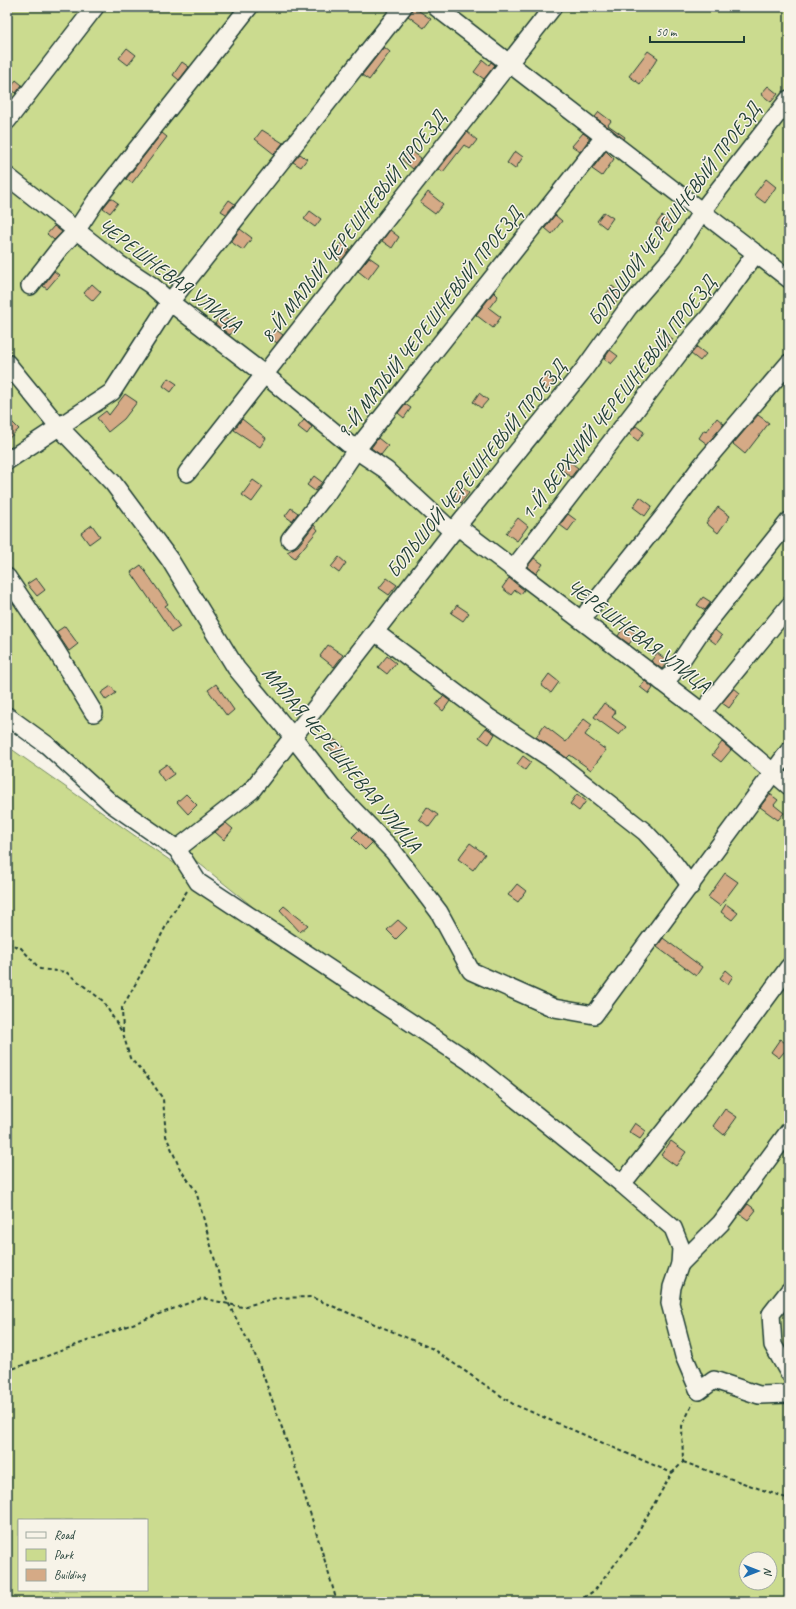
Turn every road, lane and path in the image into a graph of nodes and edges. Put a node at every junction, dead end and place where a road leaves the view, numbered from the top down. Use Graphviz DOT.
graph roads {
  1 [pos="96,7"];
  2 [pos="249,7"];
  3 [pos="403,7"];
  4 [pos="436,7"];
  5 [pos="553,7"];
  6 [pos="510,63"];
  7 [pos="789,99"];
  8 [pos="7,121"];
  9 [pos="605,136"];
  10 [pos="7,176"];
  11 [pos="702,211"];
  12 [pos="76,231"];
  13 [pos="756,253"];
  14 [pos="787,274"];
  15 [pos="30,286"];
  16 [pos="170,302"];
  17 [pos="7,363"];
  18 [pos="789,363"];
  19 [pos="265,375"];
  20 [pos="59,427"];
  21 [pos="356,450"];
  22 [pos="7,461"];
  23 [pos="187,473"];
  24 [pos="789,521"];
  25 [pos="455,529"];
  26 [pos="290,538"];
  27 [pos="514,568"];
  28 [pos="7,577"];
  29 [pos="789,606"];
  30 [pos="583,621"];
  31 [pos="375,632"];
  32 [pos="662,682"];
  33 [pos="702,712"];
  34 [pos="94,713"];
  35 [pos="7,716"];
  36 [pos="293,737"];
  37 [pos="789,751"];
  38 [pos="772,772"];
  39 [pos="789,786"];
  40 [pos="177,849"];
  41 [pos="198,882"];
  42 [pos="691,886"];
  43 [pos="7,943"];
  44 [pos="789,967"];
  45 [pos="123,1033"];
  46 [pos="789,1131"];
  47 [pos="622,1184"];
  48 [pos="680,1264"];
  49 [pos="789,1291"];
  50 [pos="228,1303"];
  51 [pos="7,1371"];
  52 [pos="789,1373"];
  53 [pos="699,1391"];
  54 [pos="789,1394"];
  55 [pos="683,1462"];
  56 [pos="672,1473"];
  57 [pos="789,1500"];
  58 [pos="337,1602"];
  59 [pos="578,1602"];
  1 -- 8 [label="lane"];
  2 -- 12 [label="lane"];
  3 -- 16 [label="lane"];
  4 -- 6 [label="lane"];
  5 -- 6 [label="lane, 8-Й МАЛЫЙ ЧЕРЕШНЕВЫЙ ПРОЕЗД"];
  6 -- 9 [label="lane"];
  6 -- 19 [label="lane, 8-Й МАЛЫЙ ЧЕРЕШНЕВЫЙ ПРОЕЗД"];
  7 -- 11 [label="lane, БОЛЬШОЙ ЧЕРЕШНЕВЫЙ ПРОЕЗД"];
  9 -- 11 [label="lane"];
  9 -- 21 [label="lane, 9-Й МАЛЫЙ ЧЕРЕШНЕВЫЙ ПРОЕЗД"];
  10 -- 12 [label="lane, ЧЕРЕШНЕВАЯ УЛИЦА"];
  11 -- 13 [label="lane"];
  11 -- 25 [label="lane, БОЛЬШОЙ ЧЕРЕШНЕВЫЙ ПРОЕЗД"];
  12 -- 15 [label="lane"];
  12 -- 16 [label="lane, ЧЕРЕШНЕВАЯ УЛИЦА"];
  13 -- 14 [label="lane"];
  13 -- 27 [label="lane, 1-Й ВЕРХНИЙ ЧЕРЕШНЕВЫЙ ПРОЕЗД"];
  16 -- 19 [label="lane, ЧЕРЕШНЕВАЯ УЛИЦА"];
  16 -- 20 [label="lane"];
  17 -- 20 [label="lane, МАЛАЯ ЧЕРЕШНЕВАЯ УЛИЦА"];
  18 -- 30 [label="lane"];
  19 -- 21 [label="lane, ЧЕРЕШНЕВАЯ УЛИЦА"];
  19 -- 23 [label="lane, 8-Й МАЛЫЙ ЧЕРЕШНЕВЫЙ ПРОЕЗД"];
  20 -- 22 [label="lane"];
  20 -- 36 [label="lane, МАЛАЯ ЧЕРЕШНЕВАЯ УЛИЦА"];
  21 -- 25 [label="lane, ЧЕРЕШНЕВАЯ УЛИЦА"];
  21 -- 26 [label="lane, 9-Й МАЛЫЙ ЧЕРЕШНЕВЫЙ ПРОЕЗД"];
  24 -- 32 [label="lane"];
  25 -- 27 [label="lane, ЧЕРЕШНЕВАЯ УЛИЦА"];
  25 -- 31 [label="lane, БОЛЬШОЙ ЧЕРЕШНЕВЫЙ ПРОЕЗД"];
  27 -- 30 [label="lane, ЧЕРЕШНЕВАЯ УЛИЦА"];
  28 -- 34 [label="lane"];
  29 -- 33 [label="lane"];
  30 -- 32 [label="lane, ЧЕРЕШНЕВАЯ УЛИЦА"];
  31 -- 36 [label="lane, БОЛЬШОЙ ЧЕРЕШНЕВЫЙ ПРОЕЗД"];
  31 -- 42 [label="lane"];
  32 -- 33 [label="lane, ЧЕРЕШНЕВАЯ УЛИЦА"];
  33 -- 38 [label="lane, ЧЕРЕШНЕВАЯ УЛИЦА"];
  35 -- 40 [label="lane"];
  36 -- 40 [label="lane, БОЛЬШОЙ ЧЕРЕШНЕВЫЙ ПРОЕЗД"];
  36 -- 42 [label="lane, МАЛАЯ ЧЕРЕШНЕВАЯ УЛИЦА"];
  37 -- 38 [label="lane"];
  38 -- 39 [label="lane, ЧЕРЕШНЕВАЯ УЛИЦА"];
  38 -- 42 [label="lane"];
  40 -- 41 [label="lane"];
  41 -- 45 [label="path"];
  41 -- 47 [label="lane"];
  43 -- 45 [label="path"];
  44 -- 47 [label="lane"];
  45 -- 50 [label="path"];
  46 -- 48 [label="lane"];
  47 -- 48 [label="lane"];
  48 -- 53 [label="lane"];
  49 -- 52 [label="lane"];
  50 -- 51 [label="path"];
  50 -- 56 [label="path"];
  50 -- 58 [label="path"];
  53 -- 54 [label="lane"];
  53 -- 55 [label="path"];
  55 -- 56 [label="path"];
  55 -- 57 [label="path"];
  56 -- 59 [label="path"];
}
